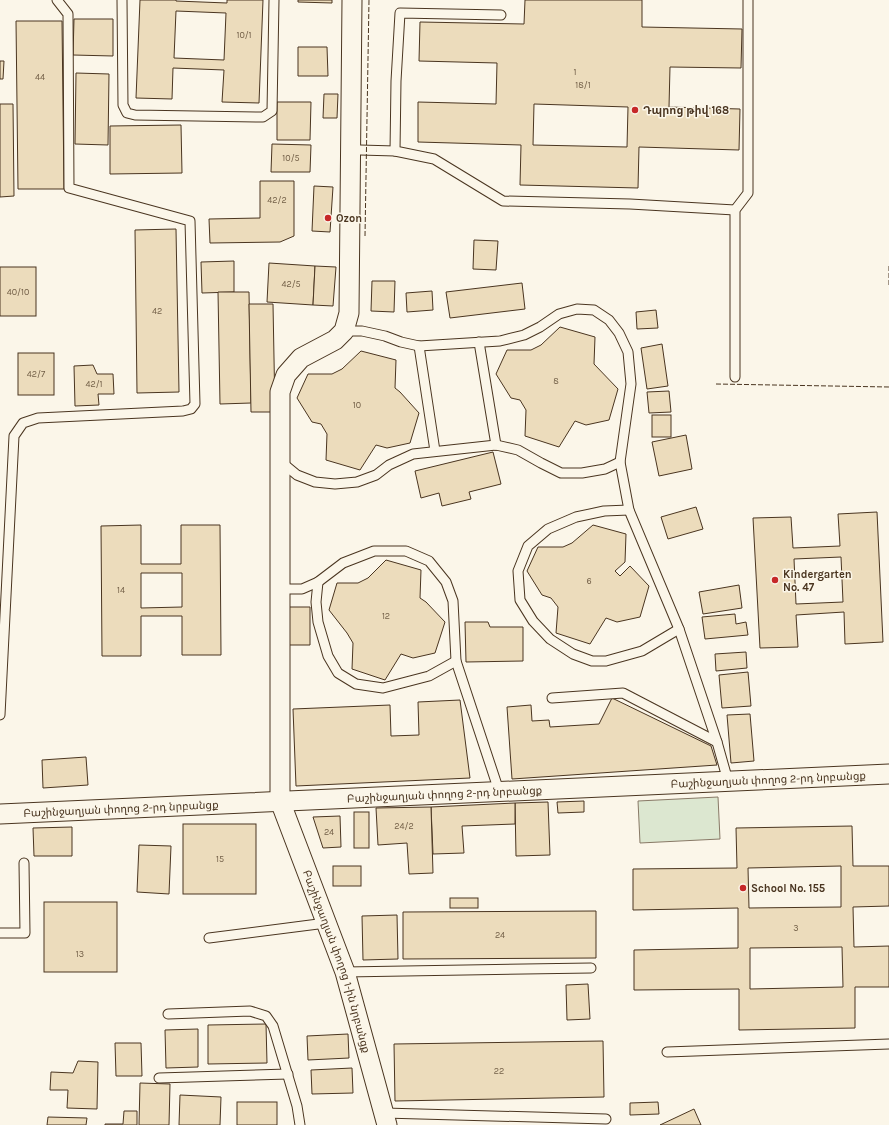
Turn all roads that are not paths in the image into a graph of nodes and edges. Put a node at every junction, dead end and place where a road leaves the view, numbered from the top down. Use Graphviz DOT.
graph roads {
  1 [pos="57,0"];
  2 [pos="122,0"];
  3 [pos="274,0"];
  4 [pos="352,0"];
  5 [pos="748,0"];
  6 [pos="501,15"];
  7 [pos="360,150"];
  8 [pos="395,151"];
  9 [pos="735,210"];
  10 [pos="344,331"];
  11 [pos="479,342"];
  12 [pos="419,346"];
  13 [pos="735,377"];
  14 [pos="496,445"];
  15 [pos="436,451"];
  16 [pos="280,460"];
  17 [pos="620,462"];
  18 [pos="629,510"];
  19 [pos="318,582"];
  20 [pos="280,589"];
  21 [pos="679,629"];
  22 [pos="456,661"];
  23 [pos="552,698"];
  24 [pos="0,715"];
  25 [pos="717,742"];
  26 [pos="889,774"];
  27 [pos="728,781"];
  28 [pos="498,791"];
  29 [pos="280,801"];
  30 [pos="0,814"];
  31 [pos="24,863"];
  32 [pos="326,923"];
  33 [pos="0,933"];
  34 [pos="209,938"];
  35 [pos="591,968"];
  36 [pos="345,972"];
  37 [pos="168,1014"];
  38 [pos="889,1044"];
  39 [pos="667,1052"];
  40 [pos="288,1074"];
  41 [pos="159,1078"];
  42 [pos="385,1119"];
  43 [pos="606,1119"];
  44 [pos="300,1125"];
  1 -- 24 [label="lane"];
  2 -- 3 [label="lane"];
  4 -- 10 [label="street"];
  5 -- 9 [label="lane"];
  6 -- 8 [label="lane"];
  7 -- 8 [label="lane"];
  8 -- 9 [label="lane"];
  9 -- 13 [label="lane"];
  10 -- 12 [label="lane"];
  10 -- 16 [label="street"];
  11 -- 12 [label="lane"];
  11 -- 14 [label="lane"];
  11 -- 17 [label="lane"];
  12 -- 15 [label="lane"];
  14 -- 15 [label="lane"];
  14 -- 17 [label="lane"];
  15 -- 16 [label="lane"];
  16 -- 20 [label="street"];
  17 -- 18 [label="lane"];
  18 -- 21 [label="lane"];
  18 -- 21 [label="lane"];
  19 -- 20 [label="lane"];
  19 -- 22 [label="lane"];
  19 -- 22 [label="lane"];
  20 -- 29 [label="street"];
  21 -- 25 [label="lane"];
  22 -- 28 [label="lane"];
  23 -- 25 [label="lane"];
  25 -- 27 [label="lane"];
  26 -- 27 [label="street, Բաշինջաղյան փողոց 2-րդ նրբանցք"];
  27 -- 28 [label="street, Բաշինջաղյան փողոց 2-րդ նրբանցք"];
  28 -- 29 [label="street, Բաշինջաղյան փողոց 2-րդ նրբանցք"];
  29 -- 30 [label="street, Բաշինջաղյան փողոց 2-րդ նրբանցք"];
  29 -- 32 [label="street, Բաշինջաղյան փողոց 1-ին նրբանցք"];
  31 -- 33 [label="lane"];
  32 -- 34 [label="lane"];
  32 -- 36 [label="street, Բաշինջաղյան փողոց 1-ին նրբանցք"];
  35 -- 36 [label="lane"];
  36 -- 42 [label="street, Բաշինջաղյան փողոց 1-ին նրբանցք"];
  37 -- 40 [label="lane"];
  38 -- 39 [label="lane"];
  40 -- 41 [label="lane"];
  40 -- 44 [label="lane"];
  42 -- 43 [label="lane"];
}
